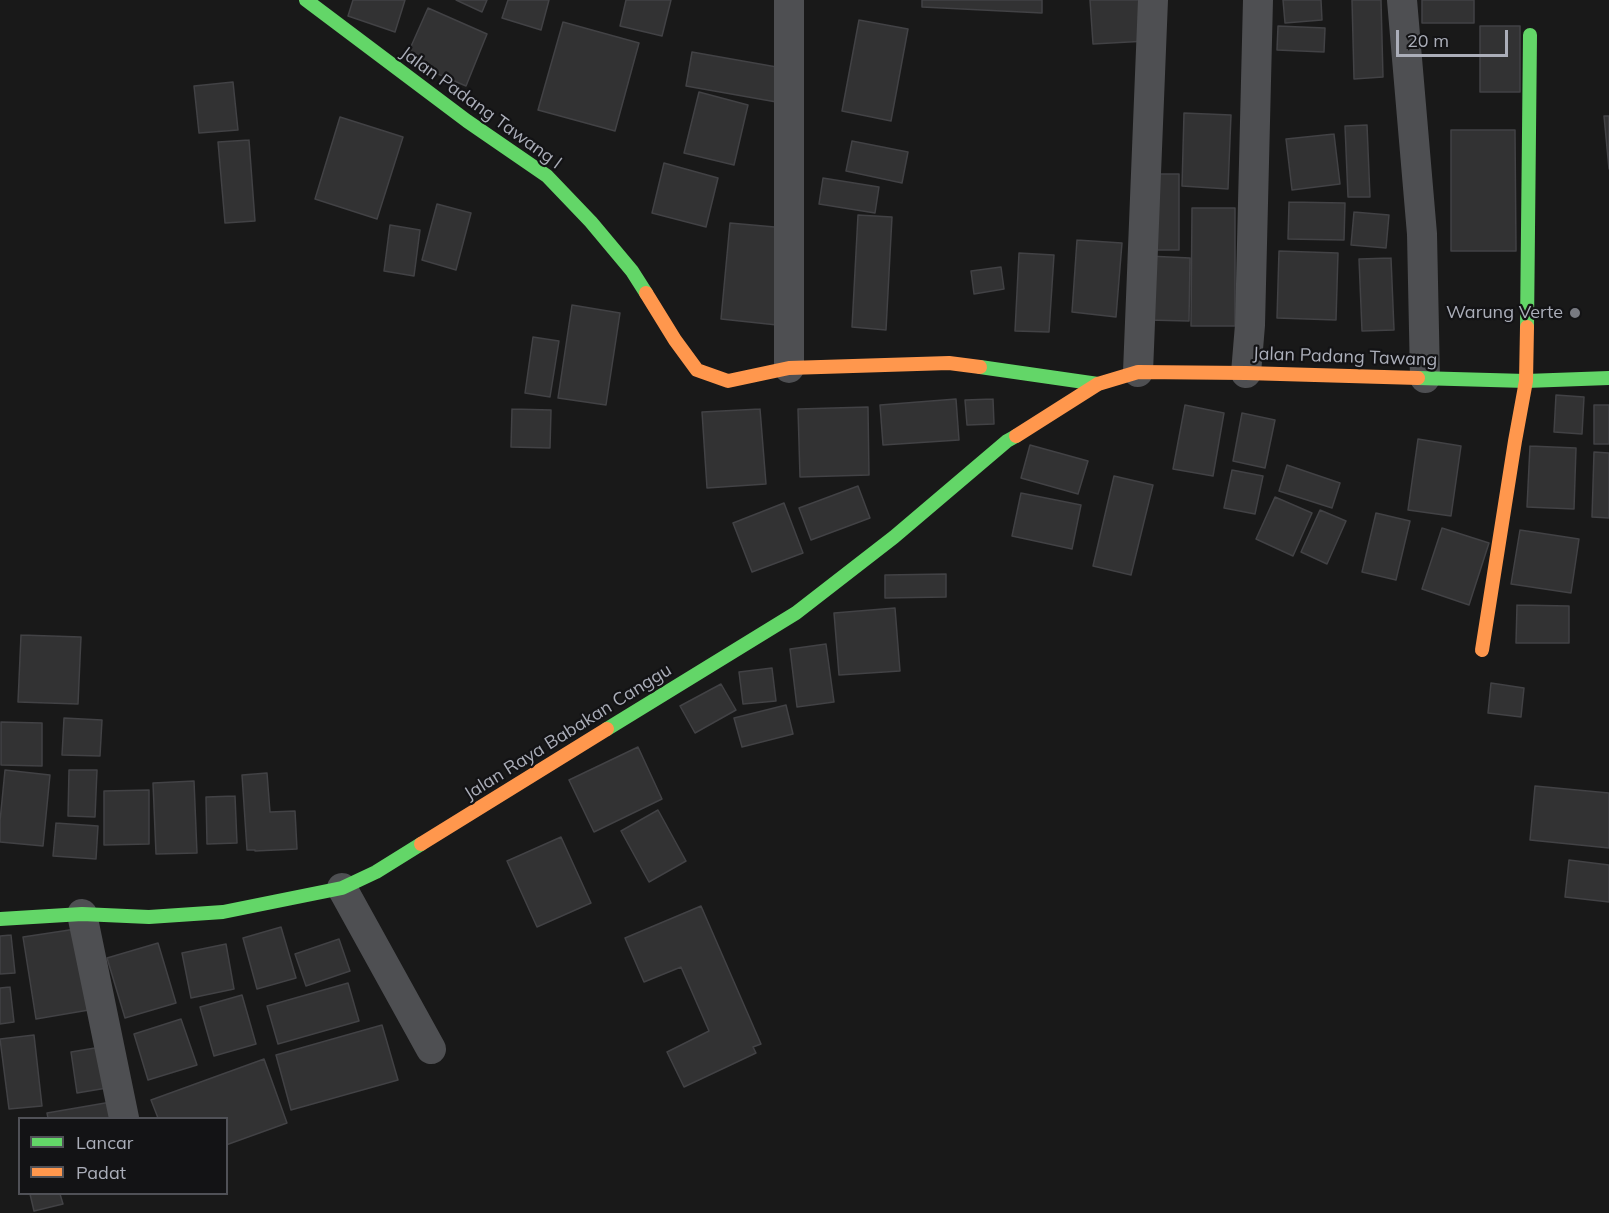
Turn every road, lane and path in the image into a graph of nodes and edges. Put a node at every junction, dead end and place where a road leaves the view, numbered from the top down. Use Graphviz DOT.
graph roads {
  1 [pos="306,0"];
  2 [pos="789,0"];
  3 [pos="1153,0"];
  4 [pos="1258,0"];
  5 [pos="1402,0"];
  6 [pos="1530,35"];
  7 [pos="789,368"];
  8 [pos="1138,372"];
  9 [pos="1246,373"];
  10 [pos="1425,378"];
  11 [pos="1609,378"];
  12 [pos="1526,381"];
  13 [pos="1098,384"];
  14 [pos="1084,393"];
  15 [pos="1482,650"];
  16 [pos="342,888"];
  17 [pos="82,914"];
  18 [pos="0,919"];
  19 [pos="431,1049"];
  20 [pos="124,1117"];
  1 -- 7 [label="street, Jalan Padang Tawang I"];
  2 -- 7 [label="street"];
  3 -- 8 [label="street"];
  4 -- 9 [label="street"];
  5 -- 10 [label="street"];
  6 -- 12 [label="street"];
  7 -- 13 [label="street, Jalan Padang Tawang I"];
  8 -- 9 [label="street, Jalan Padang Tawang"];
  8 -- 13 [label="street, Jalan Padang Tawang"];
  9 -- 10 [label="street, Jalan Padang Tawang"];
  10 -- 12 [label="street, Jalan Padang Tawang"];
  11 -- 12 [label="street, Jalan Padang Tawang"];
  12 -- 15 [label="street"];
  13 -- 14 [label="street, Jalan Padang Tawang"];
  14 -- 16 [label="street, Jalan Raya Babakan Canggu"];
  16 -- 17 [label="street, Jalan Raya Babakan Canggu"];
  16 -- 19 [label="street"];
  17 -- 18 [label="street, Jalan Raya Babakan Canggu"];
  17 -- 20 [label="street"];
}
